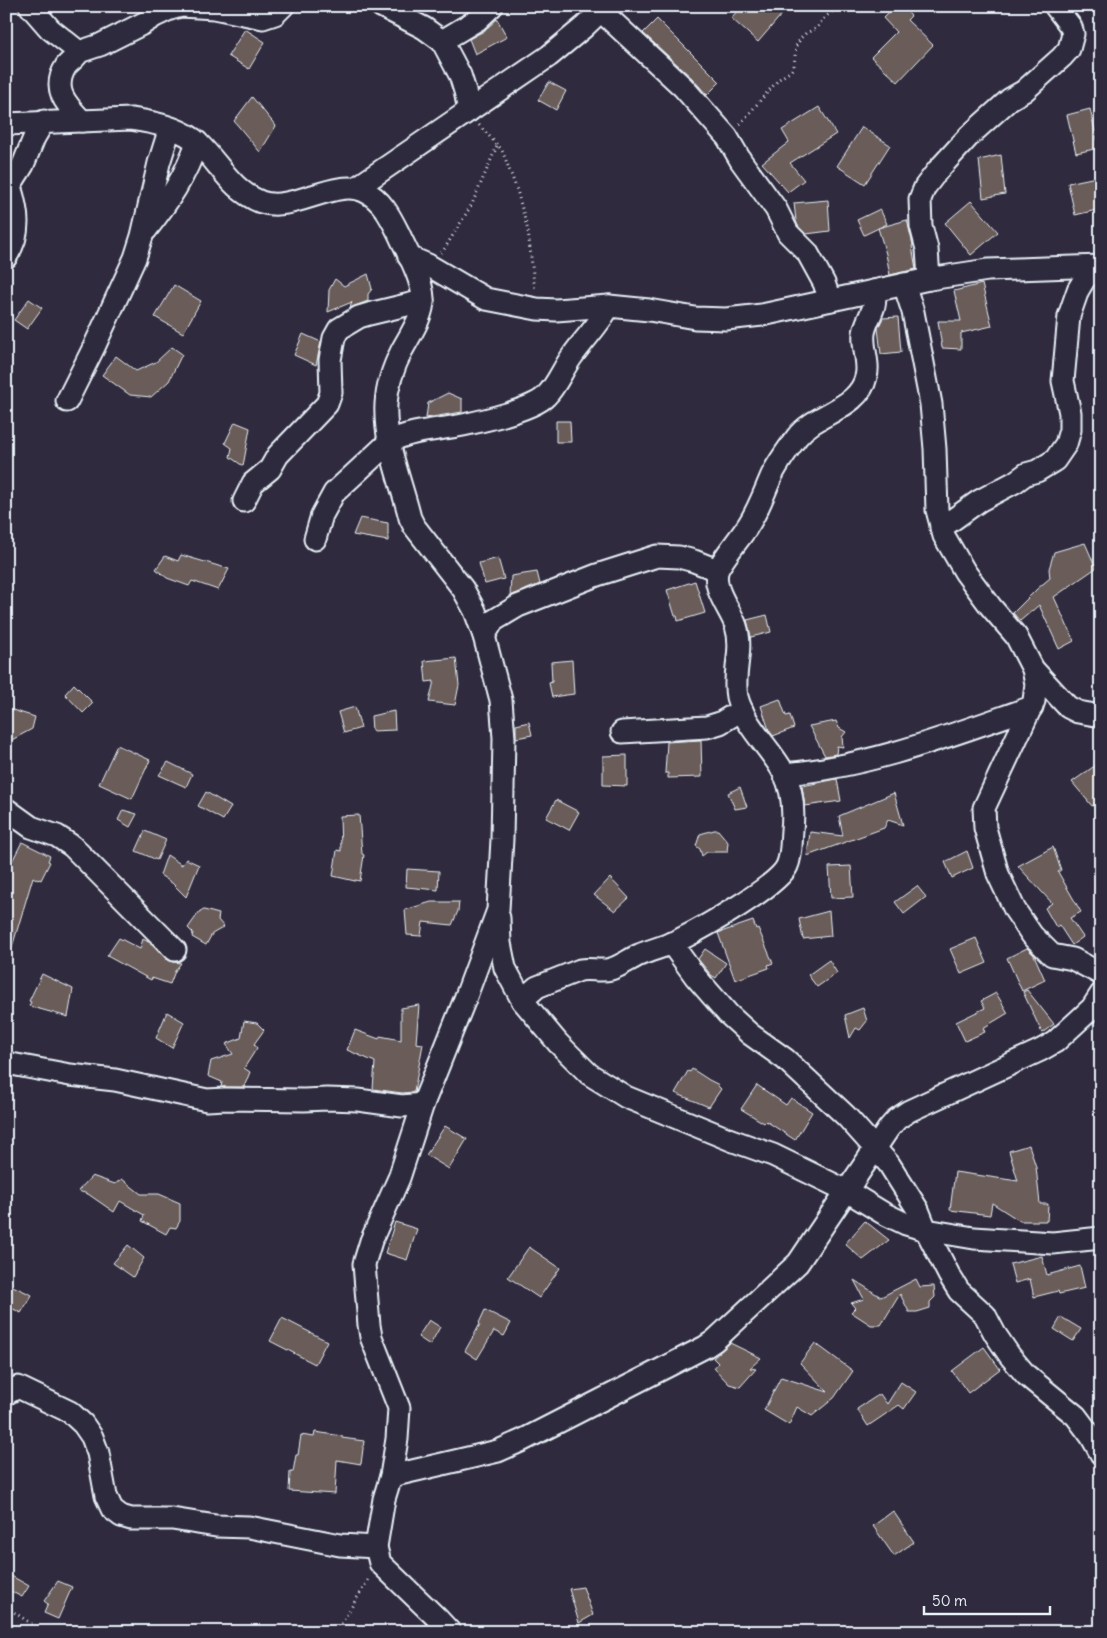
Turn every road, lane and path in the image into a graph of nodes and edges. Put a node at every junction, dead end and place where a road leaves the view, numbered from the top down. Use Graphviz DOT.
graph roads {
  1 [pos="30,6"];
  2 [pos="283,6"];
  3 [pos="381,6"];
  4 [pos="492,6"];
  5 [pos="839,6"];
  6 [pos="1055,6"];
  7 [pos="603,9"];
  8 [pos="442,41"];
  9 [pos="79,52"];
  10 [pos="468,111"];
  11 [pos="82,121"];
  12 [pos="44,122"];
  13 [pos="6,124"];
  14 [pos="170,128"];
  15 [pos="727,137"];
  16 [pos="197,142"];
  17 [pos="497,146"];
  18 [pos="356,188"];
  19 [pos="8,189"];
  20 [pos="142,236"];
  21 [pos="6,257"];
  22 [pos="418,261"];
  23 [pos="1096,266"];
  24 [pos="929,279"];
  25 [pos="904,284"];
  26 [pos="874,291"];
  27 [pos="423,300"];
  28 [pos="830,300"];
  29 [pos="609,306"];
  30 [pos="537,309"];
  31 [pos="66,401"];
  32 [pos="390,442"];
  33 [pos="244,501"];
  34 [pos="941,528"];
  35 [pos="314,539"];
  36 [pos="717,570"];
  37 [pos="484,636"];
  38 [pos="1033,669"];
  39 [pos="1032,707"];
  40 [pos="742,710"];
  41 [pos="1101,716"];
  42 [pos="622,732"];
  43 [pos="784,774"];
  44 [pos="6,810"];
  45 [pos="498,910"];
  46 [pos="671,943"];
  47 [pos="175,950"];
  48 [pos="1101,974"];
  49 [pos="1101,994"];
  50 [pos="522,1000"];
  51 [pos="6,1063"];
  52 [pos="423,1104"];
  53 [pos="875,1150"];
  54 [pos="847,1191"];
  55 [pos="926,1230"];
  56 [pos="1101,1238"];
  57 [pos="6,1394"];
  58 [pos="1101,1454"];
  59 [pos="391,1476"];
  60 [pos="378,1555"];
  61 [pos="6,1607"];
  62 [pos="44,1632"];
  63 [pos="336,1632"];
  64 [pos="450,1632"];
  1 -- 9 [label="street"];
  2 -- 9 [label="street"];
  3 -- 8 [label="street"];
  4 -- 8 [label="street"];
  5 -- 15 [label="path"];
  6 -- 24 [label="street"];
  7 -- 10 [label="street"];
  7 -- 15 [label="street"];
  8 -- 10 [label="street"];
  9 -- 11 [label="street"];
  10 -- 17 [label="path"];
  10 -- 18 [label="street"];
  11 -- 12 [label="street"];
  11 -- 14 [label="street"];
  12 -- 13 [label="street"];
  12 -- 19 [label="street"];
  14 -- 16 [label="street"];
  14 -- 20 [label="street"];
  15 -- 28 [label="street"];
  16 -- 18 [label="street"];
  16 -- 20 [label="street"];
  17 -- 22 [label="path"];
  17 -- 30 [label="path"];
  18 -- 22 [label="street"];
  19 -- 21 [label="street"];
  20 -- 31 [label="street"];
  22 -- 27 [label="street"];
  22 -- 30 [label="street"];
  23 -- 24 [label="street"];
  23 -- 34 [label="street"];
  24 -- 25 [label="street"];
  25 -- 26 [label="street"];
  25 -- 34 [label="street"];
  26 -- 28 [label="street"];
  26 -- 36 [label="street"];
  27 -- 32 [label="street"];
  27 -- 33 [label="street"];
  28 -- 29 [label="street"];
  29 -- 30 [label="street"];
  29 -- 32 [label="street"];
  32 -- 35 [label="street"];
  32 -- 37 [label="street"];
  34 -- 38 [label="street"];
  36 -- 37 [label="street"];
  36 -- 40 [label="street"];
  37 -- 45 [label="street"];
  38 -- 39 [label="street"];
  38 -- 41 [label="street"];
  39 -- 43 [label="street"];
  39 -- 48 [label="street"];
  40 -- 42 [label="street"];
  40 -- 43 [label="street"];
  43 -- 46 [label="street"];
  44 -- 47 [label="street"];
  45 -- 50 [label="street"];
  45 -- 52 [label="street"];
  46 -- 50 [label="street"];
  46 -- 53 [label="street"];
  49 -- 53 [label="street"];
  50 -- 54 [label="street"];
  51 -- 52 [label="street"];
  52 -- 59 [label="street"];
  53 -- 54 [label="street"];
  53 -- 55 [label="street"];
  54 -- 55 [label="street"];
  54 -- 59 [label="street"];
  55 -- 56 [label="street"];
  55 -- 58 [label="street"];
  57 -- 60 [label="street"];
  59 -- 60 [label="street"];
  60 -- 63 [label="path"];
  60 -- 64 [label="street"];
  61 -- 62 [label="path"];
}
